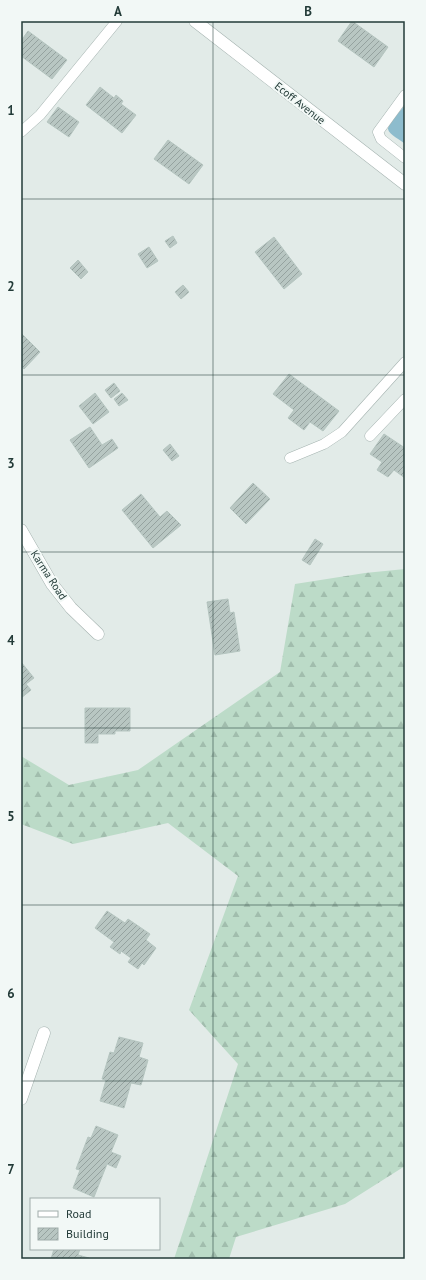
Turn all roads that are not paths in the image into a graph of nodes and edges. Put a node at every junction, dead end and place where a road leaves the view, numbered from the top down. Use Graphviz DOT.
graph roads {
  1 [pos="117,21"];
  2 [pos="195,21"];
  3 [pos="405,95"];
  4 [pos="21,132"];
  5 [pos="405,158"];
  6 [pos="405,184"];
  7 [pos="405,362"];
  8 [pos="405,399"];
  9 [pos="370,436"];
  10 [pos="290,458"];
  11 [pos="21,530"];
  12 [pos="98,634"];
  13 [pos="44,1033"];
  14 [pos="21,1099"];
  1 -- 4 [label="lane"];
  2 -- 6 [label="street, Ecoff Avenue"];
  3 -- 5 [label="lane"];
  7 -- 10 [label="lane"];
  8 -- 9 [label="lane"];
  11 -- 12 [label="street, Karma Road"];
  13 -- 14 [label="street"];
}
